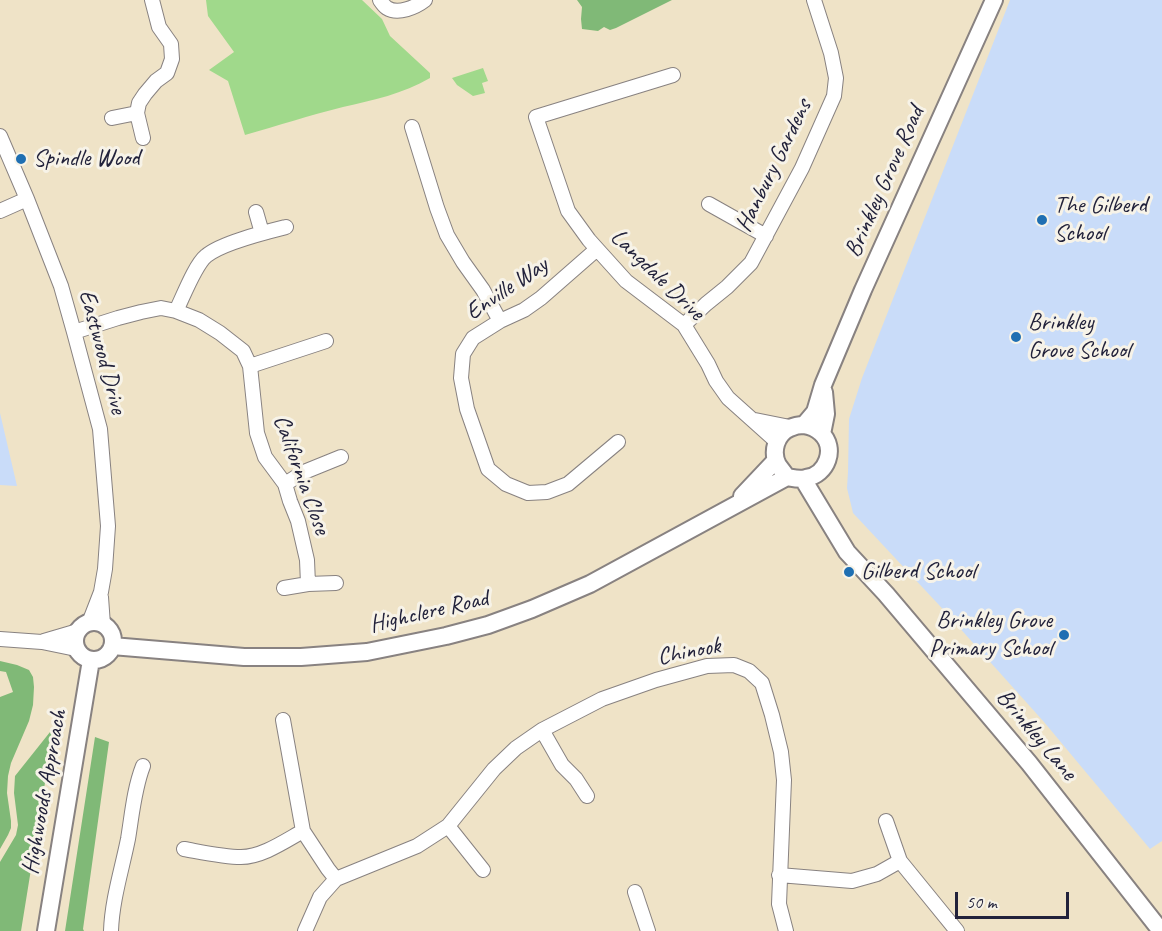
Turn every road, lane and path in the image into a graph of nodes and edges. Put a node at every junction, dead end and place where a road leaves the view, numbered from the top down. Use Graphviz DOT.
graph roads {
  1 [pos="152,0"];
  2 [pos="380,0"];
  3 [pos="425,0"];
  4 [pos="814,0"];
  5 [pos="994,0"];
  6 [pos="673,75"];
  7 [pos="137,112"];
  8 [pos="112,118"];
  9 [pos="412,127"];
  10 [pos="0,136"];
  11 [pos="142,138"];
  12 [pos="27,199"];
  13 [pos="709,204"];
  14 [pos="0,211"];
  15 [pos="256,212"];
  16 [pos="286,227"];
  17 [pos="262,233"];
  18 [pos="766,236"];
  19 [pos="597,249"];
  20 [pos="177,311"];
  21 [pos="500,321"];
  22 [pos="684,326"];
  23 [pos="74,332"];
  24 [pos="326,341"];
  25 [pos="250,366"];
  26 [pos="823,386"];
  27 [pos="753,420"];
  28 [pos="797,426"];
  29 [pos="822,434"];
  30 [pos="776,441"];
  31 [pos="618,442"];
  32 [pos="340,457"];
  33 [pos="776,460"];
  34 [pos="802,477"];
  35 [pos="285,484"];
  36 [pos="731,508"];
  37 [pos="336,583"];
  38 [pos="308,584"];
  39 [pos="284,588"];
  40 [pos="90,626"];
  41 [pos="0,639"];
  42 [pos="42,642"];
  43 [pos="112,646"];
  44 [pos="76,649"];
  45 [pos="91,660"];
  46 [pos="283,720"];
  47 [pos="542,730"];
  48 [pos="143,766"];
  49 [pos="587,796"];
  50 [pos="886,820"];
  51 [pos="448,826"];
  52 [pos="303,831"];
  53 [pos="184,849"];
  54 [pos="900,861"];
  55 [pos="483,870"];
  56 [pos="779,875"];
  57 [pos="336,879"];
  58 [pos="635,892"];
  59 [pos="46,931"];
  60 [pos="111,931"];
  61 [pos="305,931"];
  62 [pos="648,931"];
  63 [pos="786,931"];
  64 [pos="957,931"];
  65 [pos="1161,931"];
  1 -- 7 [label="street"];
  2 -- 3 [label="street"];
  4 -- 18 [label="street, Hanbury Gardens"];
  5 -- 26 [label="street, Brinkley Grove Road"];
  6 -- 19 [label="street, Langdale Drive"];
  7 -- 8 [label="street"];
  7 -- 11 [label="street"];
  9 -- 21 [label="street"];
  10 -- 12 [label="street, Eastwood Drive"];
  12 -- 14 [label="street"];
  12 -- 23 [label="street, Eastwood Drive"];
  13 -- 18 [label="street"];
  15 -- 17 [label="street"];
  16 -- 17 [label="street"];
  17 -- 20 [label="street"];
  18 -- 22 [label="street, Hanbury Gardens"];
  19 -- 21 [label="street, Enville Way"];
  19 -- 22 [label="street, Langdale Drive"];
  20 -- 23 [label="street"];
  20 -- 25 [label="street"];
  21 -- 31 [label="street, Enville Way"];
  22 -- 27 [label="street, Langdale Drive"];
  23 -- 40 [label="street, Eastwood Drive"];
  24 -- 25 [label="street"];
  25 -- 35 [label="street, California Close"];
  26 -- 28 [label="street, Brinkley Grove Road"];
  26 -- 29 [label="street, Brinkley Grove Road"];
  27 -- 28 [label="street"];
  27 -- 30 [label="street, Langdale Drive"];
  28 -- 29 [label="street"];
  28 -- 30 [label="street"];
  29 -- 34 [label="street"];
  30 -- 33 [label="street"];
  32 -- 35 [label="street"];
  33 -- 34 [label="street"];
  33 -- 36 [label="street, Highclere Road"];
  34 -- 36 [label="street, Highclere Road"];
  34 -- 65 [label="street, Brinkley Lane"];
  35 -- 38 [label="street, California Close"];
  36 -- 43 [label="street, Highclere Road"];
  37 -- 38 [label="street"];
  38 -- 39 [label="street"];
  40 -- 42 [label="street"];
  40 -- 43 [label="street"];
  40 -- 44 [label="street"];
  41 -- 42 [label="street"];
  42 -- 44 [label="street"];
  43 -- 45 [label="street"];
  44 -- 45 [label="street"];
  45 -- 59 [label="street, Highwoods Approach"];
  46 -- 52 [label="street"];
  47 -- 49 [label="street"];
  47 -- 51 [label="street, Chinook"];
  47 -- 56 [label="street, Chinook"];
  48 -- 60 [label="street"];
  50 -- 54 [label="street"];
  51 -- 55 [label="street"];
  51 -- 57 [label="street, Chinook"];
  52 -- 53 [label="street"];
  52 -- 57 [label="street"];
  54 -- 56 [label="street"];
  54 -- 64 [label="street"];
  56 -- 63 [label="street, Chinook"];
  57 -- 61 [label="street, Chinook"];
  58 -- 62 [label="street"];
}
